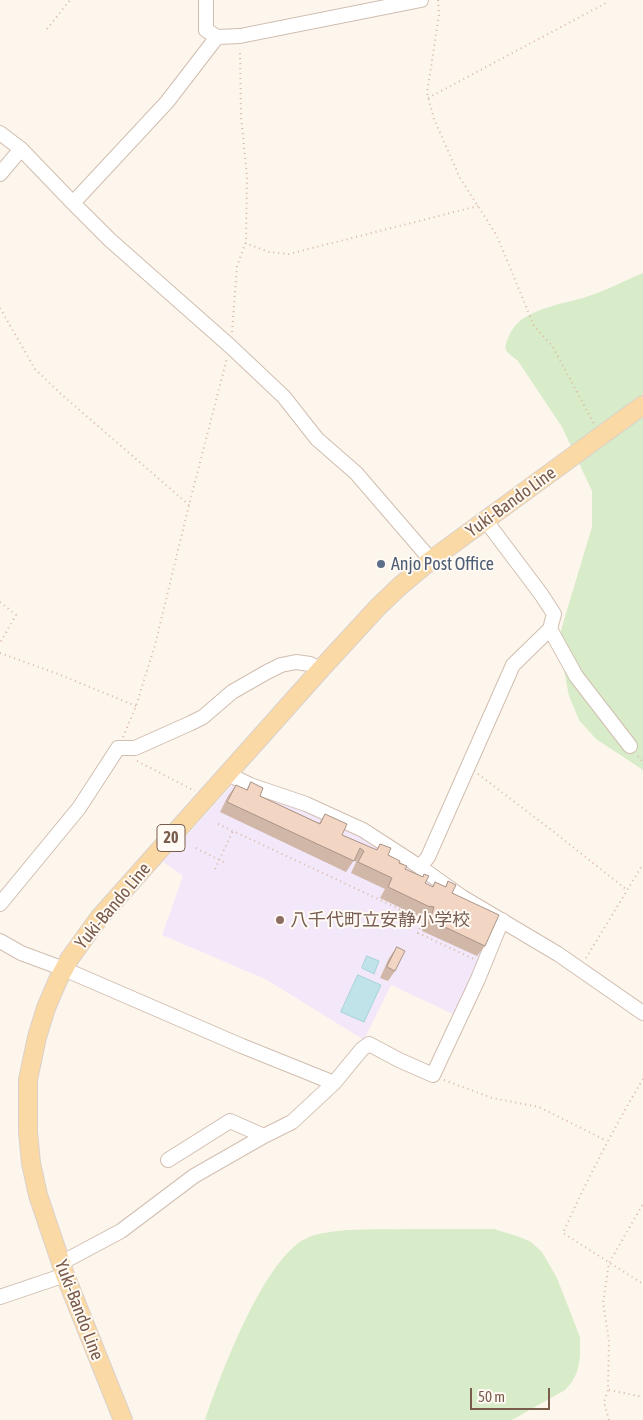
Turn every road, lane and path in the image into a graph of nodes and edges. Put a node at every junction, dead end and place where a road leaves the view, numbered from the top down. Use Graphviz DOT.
graph roads {
  1 [pos="70,0"];
  2 [pos="206,0"];
  3 [pos="421,0"];
  4 [pos="438,0"];
  5 [pos="608,2"];
  6 [pos="47,29"];
  7 [pos="240,36"];
  8 [pos="217,37"];
  9 [pos="428,98"];
  10 [pos="0,133"];
  11 [pos="21,149"];
  12 [pos="0,174"];
  13 [pos="73,203"];
  14 [pos="478,206"];
  15 [pos="245,243"];
  16 [pos="0,308"];
  17 [pos="230,346"];
  18 [pos="643,405"];
  19 [pos="601,436"];
  20 [pos="189,505"];
  21 [pos="486,521"];
  22 [pos="431,560"];
  23 [pos="0,602"];
  24 [pos="550,629"];
  25 [pos="0,643"];
  26 [pos="0,653"];
  27 [pos="321,669"];
  28 [pos="136,706"];
  29 [pos="630,746"];
  30 [pos="118,749"];
  31 [pos="468,767"];
  32 [pos="228,774"];
  33 [pos="207,797"];
  34 [pos="218,824"];
  35 [pos="234,831"];
  36 [pos="196,848"];
  37 [pos="219,860"];
  38 [pos="227,864"];
  39 [pos="643,864"];
  40 [pos="420,867"];
  41 [pos="215,869"];
  42 [pos="628,890"];
  43 [pos="0,904"];
  44 [pos="502,920"];
  45 [pos="0,941"];
  46 [pos="474,959"];
  47 [pos="64,969"];
  48 [pos="580,969"];
  49 [pos="643,1013"];
  50 [pos="433,1075"];
  51 [pos="643,1079"];
  52 [pos="334,1083"];
  53 [pos="264,1136"];
  54 [pos="607,1142"];
  55 [pos="168,1160"];
  56 [pos="643,1204"];
  57 [pos="609,1263"];
  58 [pos="63,1269"];
  59 [pos="643,1284"];
  60 [pos="0,1297"];
  61 [pos="608,1390"];
  62 [pos="643,1397"];
  63 [pos="122,1420"];
  64 [pos="609,1420"];
  1 -- 6 [label="path"];
  2 -- 8 [label="street"];
  3 -- 7 [label="street"];
  4 -- 9 [label="path"];
  5 -- 9 [label="path"];
  7 -- 8 [label="street"];
  7 -- 15 [label="path"];
  8 -- 13 [label="street"];
  9 -- 14 [label="path"];
  10 -- 11 [label="street"];
  11 -- 12 [label="street"];
  11 -- 13 [label="street"];
  13 -- 17 [label="street"];
  14 -- 15 [label="path"];
  14 -- 19 [label="path"];
  15 -- 17 [label="path"];
  16 -- 20 [label="path"];
  17 -- 20 [label="path"];
  17 -- 22 [label="street"];
  18 -- 19 [label="main road, Yuki-Bando Line / 20"];
  19 -- 21 [label="main road, Yuki-Bando Line / 20"];
  20 -- 28 [label="path"];
  21 -- 22 [label="main road, Yuki-Bando Line / 20"];
  21 -- 24 [label="street"];
  22 -- 27 [label="main road, Yuki-Bando Line / 20"];
  23 -- 25 [label="path"];
  24 -- 29 [label="street"];
  24 -- 31 [label="street"];
  26 -- 28 [label="path"];
  27 -- 30 [label="street"];
  27 -- 32 [label="main road, Yuki-Bando Line / 20"];
  28 -- 30 [label="path"];
  30 -- 33 [label="path"];
  30 -- 43 [label="street"];
  31 -- 40 [label="street"];
  31 -- 42 [label="path"];
  32 -- 33 [label="main road, Yuki-Bando Line / 20"];
  32 -- 40 [label="street"];
  33 -- 47 [label="main road, Yuki-Bando Line / 20"];
  34 -- 35 [label="path"];
  35 -- 37 [label="path"];
  35 -- 46 [label="path"];
  36 -- 37 [label="path"];
  37 -- 38 [label="path"];
  37 -- 41 [label="path"];
  39 -- 42 [label="path"];
  40 -- 44 [label="street"];
  42 -- 48 [label="path"];
  44 -- 48 [label="street"];
  44 -- 50 [label="street"];
  45 -- 47 [label="street"];
  47 -- 52 [label="street"];
  47 -- 58 [label="main road, Yuki-Bando Line / 20"];
  48 -- 49 [label="street"];
  50 -- 52 [label="street"];
  50 -- 54 [label="path"];
  51 -- 54 [label="path"];
  52 -- 53 [label="street"];
  53 -- 55 [label="street"];
  53 -- 58 [label="street"];
  54 -- 57 [label="path"];
  56 -- 57 [label="path"];
  57 -- 59 [label="path"];
  57 -- 61 [label="path"];
  58 -- 60 [label="street"];
  58 -- 63 [label="main road, Yuki-Bando Line / 20"];
  61 -- 62 [label="path"];
  61 -- 64 [label="path"];
}
